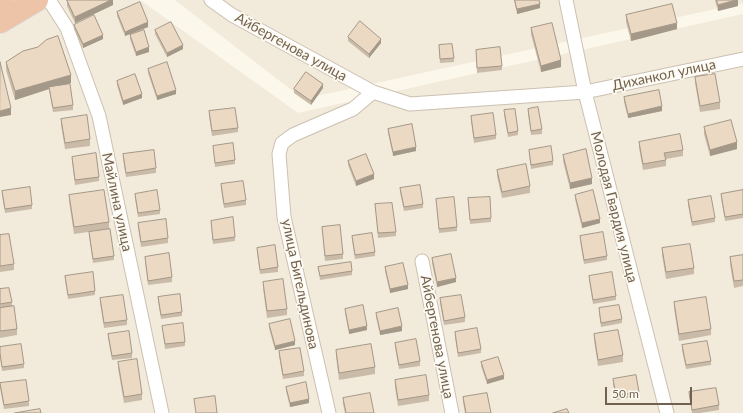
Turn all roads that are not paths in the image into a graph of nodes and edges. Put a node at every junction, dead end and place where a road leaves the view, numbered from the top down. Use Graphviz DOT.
graph roads {
  1 [pos="37,0"];
  2 [pos="49,0"];
  3 [pos="211,0"];
  4 [pos="566,0"];
  5 [pos="0,22"];
  6 [pos="743,59"];
  7 [pos="373,92"];
  8 [pos="585,92"];
  9 [pos="422,261"];
  10 [pos="162,413"];
  11 [pos="329,413"];
  12 [pos="452,413"];
  13 [pos="667,413"];
  1 -- 5 [label="highway"];
  2 -- 10 [label="street, Майлина улица"];
  3 -- 7 [label="street, Айбергенова улица"];
  4 -- 8 [label="street, Молодая Гвардия улица"];
  6 -- 8 [label="street, Диханкол улица"];
  7 -- 8 [label="street, Айбергенова улица"];
  7 -- 11 [label="street, улица Бигельдинова"];
  8 -- 13 [label="street, Молодая Гвардия улица"];
  9 -- 12 [label="street, Айбергенова улица"];
}
